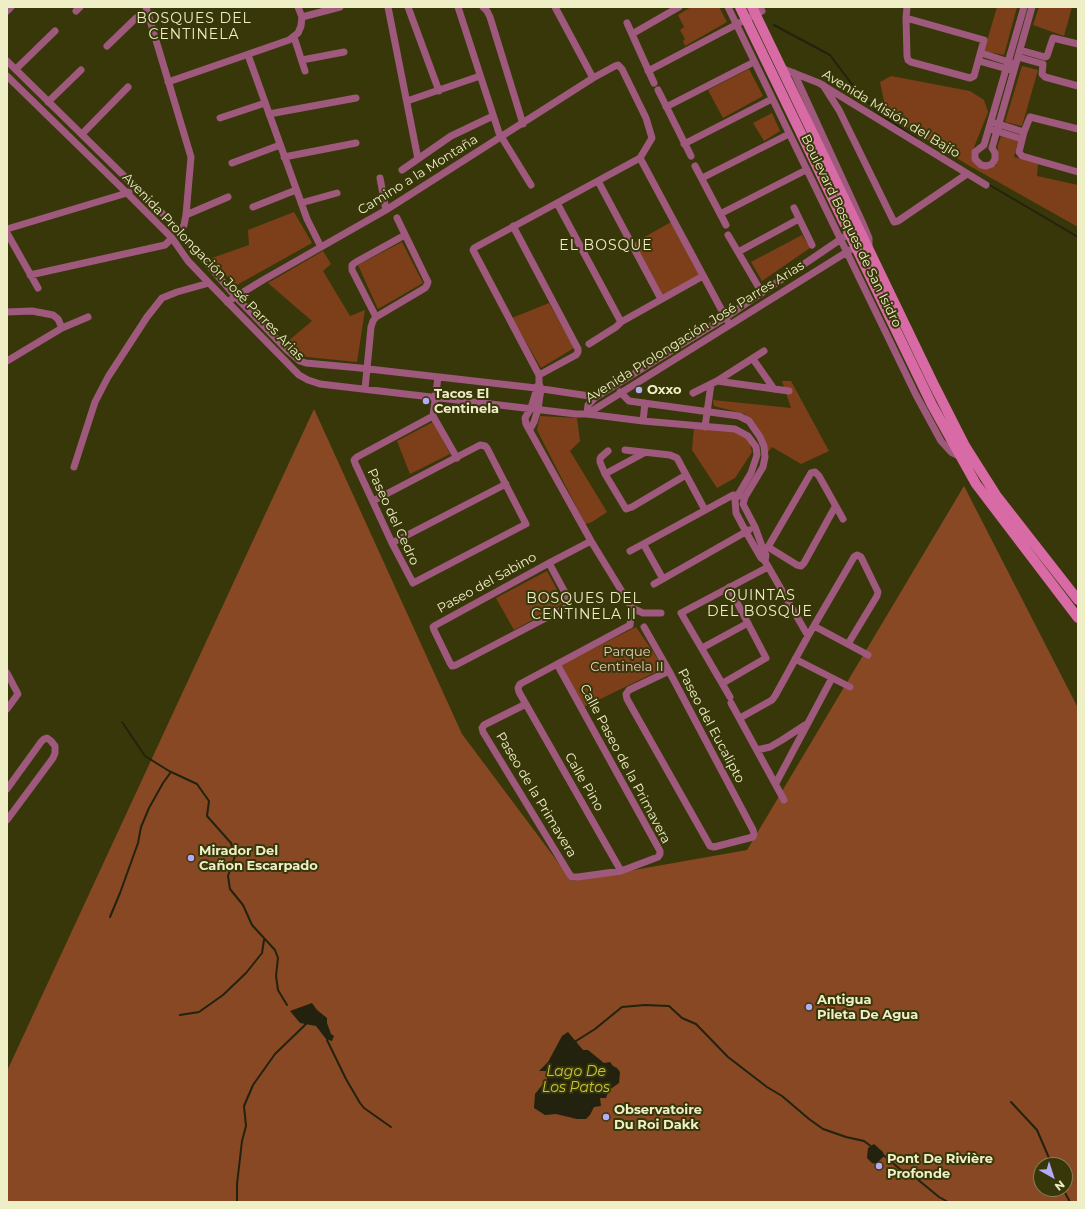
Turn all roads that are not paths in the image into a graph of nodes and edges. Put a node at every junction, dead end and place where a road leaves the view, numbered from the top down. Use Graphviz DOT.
graph roads {
  1 [pos="11,7"];
  2 [pos="298,7"];
  3 [pos="340,7"];
  4 [pos="388,7"];
  5 [pos="408,7"];
  6 [pos="458,7"];
  7 [pos="483,7"];
  8 [pos="555,7"];
  9 [pos="679,7"];
  10 [pos="728,7"];
  11 [pos="740,7"];
  12 [pos="906,7"];
  13 [pos="1024,7"];
  14 [pos="1032,7"];
  15 [pos="147,10"];
  16 [pos="7,11"];
  17 [pos="755,12"];
  18 [pos="302,17"];
  19 [pos="906,18"];
  20 [pos="627,23"];
  21 [pos="737,26"];
  22 [pos="55,31"];
  23 [pos="632,34"];
  24 [pos="294,37"];
  25 [pos="1078,44"];
  26 [pos="107,46"];
  27 [pos="344,52"];
  28 [pos="981,53"];
  29 [pos="248,55"];
  30 [pos="302,60"];
  31 [pos="7,61"];
  32 [pos="979,61"];
  33 [pos="1044,61"];
  34 [pos="754,62"];
  35 [pos="1014,62"];
  36 [pos="781,68"];
  37 [pos="16,69"];
  38 [pos="81,70"];
  39 [pos="305,71"];
  40 [pos="648,71"];
  41 [pos="794,73"];
  42 [pos="7,76"];
  43 [pos="480,76"];
  44 [pos="592,78"];
  45 [pos="168,82"];
  46 [pos="654,83"];
  47 [pos="823,85"];
  48 [pos="1078,86"];
  49 [pos="128,87"];
  50 [pos="658,90"];
  51 [pos="439,91"];
  52 [pos="356,98"];
  53 [pos="772,99"];
  54 [pos="48,102"];
  55 [pos="406,102"];
  56 [pos="265,103"];
  57 [pos="666,107"];
  58 [pos="269,114"];
  59 [pos="493,116"];
  60 [pos="220,118"];
  61 [pos="522,124"];
  62 [pos="994,126"];
  63 [pos="1078,129"];
  64 [pos="82,134"];
  65 [pos="789,134"];
  66 [pos="1022,136"];
  67 [pos="501,137"];
  68 [pos="356,142"];
  69 [pos="684,144"];
  70 [pos="280,145"];
  71 [pos="691,156"];
  72 [pos="284,157"];
  73 [pos="418,158"];
  74 [pos="640,158"];
  75 [pos="232,163"];
  76 [pos="695,166"];
  77 [pos="402,170"];
  78 [pos="806,170"];
  79 [pos="1078,172"];
  80 [pos="967,174"];
  81 [pos="380,178"];
  82 [pos="702,178"];
  83 [pos="598,181"];
  84 [pos="531,184"];
  85 [pos="986,185"];
  86 [pos="134,186"];
  87 [pos="296,190"];
  88 [pos="127,193"];
  89 [pos="337,193"];
  90 [pos="228,197"];
  91 [pos="300,203"];
  92 [pos="557,203"];
  93 [pos="253,207"];
  94 [pos="794,208"];
  95 [pos="386,210"];
  96 [pos="720,214"];
  97 [pos="186,215"];
  98 [pos="397,218"];
  99 [pos="799,219"];
  100 [pos="726,225"];
  101 [pos="514,226"];
  102 [pos="7,229"];
  103 [pos="858,230"];
  104 [pos="180,232"];
  105 [pos="7,233"];
  106 [pos="406,235"];
  107 [pos="728,235"];
  108 [pos="172,238"];
  109 [pos="840,240"];
  110 [pos="863,242"];
  111 [pos="812,245"];
  112 [pos="321,246"];
  113 [pos="738,252"];
  114 [pos="846,252"];
  115 [pos="30,275"];
  116 [pos="703,276"];
  117 [pos="209,283"];
  118 [pos="38,288"];
  119 [pos="762,293"];
  120 [pos="235,296"];
  121 [pos="661,299"];
  122 [pos="227,302"];
  123 [pos="7,312"];
  124 [pos="88,317"];
  125 [pos="376,317"];
  126 [pos="726,317"];
  127 [pos="621,322"];
  128 [pos="729,324"];
  129 [pos="62,328"];
  130 [pos="589,344"];
  131 [pos="764,351"];
  132 [pos="753,359"];
  133 [pos="7,361"];
  134 [pos="306,363"];
  135 [pos="367,369"];
  136 [pos="300,375"];
  137 [pos="438,377"];
  138 [pos="714,383"];
  139 [pos="539,384"];
  140 [pos="365,389"];
  141 [pos="774,389"];
  142 [pos="789,390"];
  143 [pos="620,392"];
  144 [pos="693,393"];
  145 [pos="596,397"];
  146 [pos="435,398"];
  147 [pos="645,403"];
  148 [pos="534,409"];
  149 [pos="708,412"];
  150 [pos="587,414"];
  151 [pos="433,416"];
  152 [pos="739,416"];
  153 [pos="642,421"];
  154 [pos="705,427"];
  155 [pos="735,429"];
  156 [pos="756,430"];
  157 [pos="748,436"];
  158 [pos="625,450"];
  159 [pos="608,452"];
  160 [pos="644,453"];
  161 [pos="961,457"];
  162 [pos="457,458"];
  163 [pos="74,467"];
  164 [pos="751,473"];
  165 [pos="605,474"];
  166 [pos="686,475"];
  167 [pos="758,477"];
  168 [pos="506,484"];
  169 [pos="737,495"];
  170 [pos="745,497"];
  171 [pos="373,501"];
  172 [pos="835,507"];
  173 [pos="705,510"];
  174 [pos="843,519"];
  175 [pos="755,527"];
  176 [pos="746,532"];
  177 [pos="591,540"];
  178 [pos="392,543"];
  179 [pos="645,544"];
  180 [pos="763,549"];
  181 [pos="630,551"];
  182 [pos="549,563"];
  183 [pos="766,564"];
  184 [pos="663,578"];
  185 [pos="654,584"];
  186 [pos="729,587"];
  187 [pos="1078,600"];
  188 [pos="632,608"];
  189 [pos="643,613"];
  190 [pos="660,613"];
  191 [pos="1078,618"];
  192 [pos="748,623"];
  193 [pos="630,625"];
  194 [pos="814,626"];
  195 [pos="644,628"];
  196 [pos="808,636"];
  197 [pos="848,644"];
  198 [pos="702,648"];
  199 [pos="868,655"];
  200 [pos="795,659"];
  201 [pos="557,664"];
  202 [pos="668,671"];
  203 [pos="7,673"];
  204 [pos="832,678"];
  205 [pos="723,683"];
  206 [pos="850,687"];
  207 [pos="526,704"];
  208 [pos="7,709"];
  209 [pos="740,718"];
  210 [pos="806,724"];
  211 [pos="757,750"];
  212 [pos="776,783"];
  213 [pos="7,789"];
  214 [pos="784,800"];
  215 [pos="7,820"];
  216 [pos="621,871"];
  217 [pos="570,874"];
  1 -- 16 [label="street"];
  2 -- 18 [label="street"];
  3 -- 18 [label="street"];
  4 -- 55 [label="street"];
  5 -- 51 [label="street"];
  6 -- 43 [label="street"];
  7 -- 61 [label="street"];
  8 -- 44 [label="street"];
  9 -- 23 [label="street"];
  10 -- 21 [label="street, Boulevard Bosques de San Isidro"];
  11 -- 17 [label="main road, Boulevard Bosques de San Isidro"];
  12 -- 19 [label="street"];
  13 -- 35 [label="street"];
  14 -- 35 [label="street"];
  15 -- 26 [label="street"];
  15 -- 45 [label="street"];
  17 -- 21 [label="street"];
  17 -- 36 [label="main road, Boulevard Bosques de San Isidro"];
  17 -- 103 [label="main road, Boulevard Bosques de San Isidro"];
  18 -- 24 [label="street"];
  19 -- 28 [label="street"];
  19 -- 32 [label="street"];
  20 -- 23 [label="street"];
  21 -- 34 [label="street, Boulevard Bosques de San Isidro"];
  21 -- 40 [label="street"];
  22 -- 37 [label="street"];
  23 -- 40 [label="street"];
  24 -- 29 [label="street"];
  24 -- 30 [label="street"];
  25 -- 33 [label="street"];
  27 -- 30 [label="street"];
  28 -- 32 [label="street"];
  28 -- 35 [label="street"];
  29 -- 45 [label="street"];
  29 -- 56 [label="street"];
  30 -- 39 [label="street"];
  31 -- 37 [label="street, Avenida Prolongación José Parres Arias"];
  32 -- 35 [label="street"];
  33 -- 35 [label="street"];
  33 -- 48 [label="street"];
  34 -- 53 [label="street, Boulevard Bosques de San Isidro"];
  34 -- 57 [label="street"];
  35 -- 62 [label="street"];
  36 -- 41 [label="street, Avenida Misión del Bajío"];
  36 -- 103 [label="main road, Boulevard Bosques de San Isidro"];
  37 -- 54 [label="street, Avenida Prolongación José Parres Arias"];
  38 -- 54 [label="street"];
  40 -- 46 [label="street"];
  41 -- 47 [label="street, Avenida Misión del Bajío"];
  41 -- 103 [label="street, Boulevard Bosques de San Isidro"];
  42 -- 88 [label="street, Avenida Prolongación José Parres Arias"];
  43 -- 51 [label="street"];
  43 -- 59 [label="street"];
  44 -- 61 [label="street, Camino a la Montaña"];
  44 -- 74 [label="street, Camino a la Montaña"];
  45 -- 97 [label="street"];
  47 -- 80 [label="street, Avenida Misión del Bajío"];
  47 -- 80 [label="street"];
  49 -- 64 [label="street"];
  50 -- 57 [label="street"];
  51 -- 55 [label="street"];
  52 -- 58 [label="street"];
  53 -- 65 [label="street, Boulevard Bosques de San Isidro"];
  53 -- 69 [label="street"];
  54 -- 64 [label="street, Avenida Prolongación José Parres Arias"];
  55 -- 73 [label="street"];
  56 -- 58 [label="street"];
  56 -- 60 [label="street"];
  57 -- 69 [label="street"];
  58 -- 70 [label="street"];
  59 -- 67 [label="street"];
  59 -- 73 [label="street"];
  61 -- 67 [label="street, Camino a la Montaña"];
  62 -- 62 [label="street"];
  62 -- 66 [label="street"];
  63 -- 66 [label="street"];
  64 -- 86 [label="street, Avenida Prolongación José Parres Arias"];
  65 -- 78 [label="street, Boulevard Bosques de San Isidro"];
  65 -- 82 [label="street"];
  66 -- 79 [label="street"];
  67 -- 84 [label="street"];
  67 -- 95 [label="street, Camino a la Montaña"];
  68 -- 72 [label="street"];
  69 -- 71 [label="street"];
  70 -- 72 [label="street"];
  70 -- 75 [label="street"];
  72 -- 87 [label="street"];
  73 -- 77 [label="street"];
  74 -- 83 [label="street"];
  74 -- 116 [label="street"];
  76 -- 82 [label="street"];
  78 -- 96 [label="street"];
  78 -- 109 [label="street, Boulevard Bosques de San Isidro"];
  80 -- 85 [label="street, Avenida Misión del Bajío"];
  81 -- 95 [label="street"];
  82 -- 96 [label="street"];
  83 -- 92 [label="street"];
  83 -- 121 [label="street"];
  86 -- 88 [label="street"];
  86 -- 104 [label="street, Avenida Prolongación José Parres Arias"];
  87 -- 91 [label="street"];
  87 -- 93 [label="street"];
  88 -- 102 [label="street"];
  88 -- 108 [label="street, Avenida Prolongación José Parres Arias"];
  89 -- 91 [label="street"];
  90 -- 97 [label="street"];
  91 -- 112 [label="street"];
  92 -- 101 [label="street"];
  92 -- 127 [label="street"];
  94 -- 99 [label="street"];
  95 -- 112 [label="street, Camino a la Montaña"];
  96 -- 100 [label="street"];
  97 -- 104 [label="street"];
  98 -- 106 [label="street"];
  99 -- 111 [label="street"];
  99 -- 113 [label="street"];
  101 -- 139 [label="street"];
  101 -- 139 [label="street"];
  103 -- 109 [label="street, Avenida Prolongación José Parres Arias"];
  103 -- 110 [label="main road, Boulevard Bosques de San Isidro"];
  104 -- 120 [label="street, Avenida Prolongación José Parres Arias"];
  105 -- 115 [label="street"];
  106 -- 125 [label="street"];
  106 -- 125 [label="street"];
  107 -- 113 [label="street"];
  108 -- 115 [label="street"];
  108 -- 117 [label="street, Avenida Prolongación José Parres Arias"];
  109 -- 114 [label="street, Boulevard Bosques de San Isidro"];
  109 -- 119 [label="street, Avenida Prolongación José Parres Arias"];
  110 -- 114 [label="street, Avenida Prolongación José Parres Arias"];
  110 -- 161 [label="main road, Boulevard Bosques de San Isidro"];
  110 -- 187 [label="main road, Boulevard Bosques de San Isidro"];
  112 -- 120 [label="street, Camino a la Montaña"];
  113 -- 119 [label="street"];
  114 -- 128 [label="street, Avenida Prolongación José Parres Arias"];
  114 -- 161 [label="street, Boulevard Bosques de San Isidro"];
  115 -- 118 [label="street"];
  116 -- 121 [label="street"];
  116 -- 126 [label="street"];
  117 -- 122 [label="street, Avenida Prolongación José Parres Arias"];
  117 -- 163 [label="street"];
  119 -- 126 [label="street, Avenida Prolongación José Parres Arias"];
  120 -- 122 [label="street, Camino a la Montaña"];
  120 -- 134 [label="street, Avenida Prolongación José Parres Arias"];
  121 -- 127 [label="street"];
  122 -- 136 [label="street, Avenida Prolongación José Parres Arias"];
  123 -- 129 [label="street"];
  124 -- 129 [label="street"];
  125 -- 135 [label="street"];
  126 -- 128 [label="street"];
  126 -- 145 [label="street, Avenida Prolongación José Parres Arias"];
  127 -- 130 [label="street"];
  128 -- 143 [label="street, Avenida Prolongación José Parres Arias"];
  129 -- 133 [label="street"];
  131 -- 132 [label="street"];
  132 -- 138 [label="street"];
  132 -- 141 [label="street"];
  134 -- 135 [label="street, Avenida Prolongación José Parres Arias"];
  134 -- 136 [label="street"];
  135 -- 137 [label="street, Avenida Prolongación José Parres Arias"];
  135 -- 140 [label="street"];
  136 -- 140 [label="street, Avenida Prolongación José Parres Arias"];
  137 -- 139 [label="street, Avenida Prolongación José Parres Arias"];
  137 -- 146 [label="street"];
  138 -- 141 [label="street"];
  138 -- 144 [label="street"];
  138 -- 149 [label="street"];
  139 -- 145 [label="street, Avenida Prolongación José Parres Arias"];
  139 -- 148 [label="street"];
  140 -- 146 [label="street, Avenida Prolongación José Parres Arias"];
  141 -- 142 [label="street"];
  143 -- 147 [label="street"];
  143 -- 150 [label="street, Avenida Prolongación José Parres Arias"];
  145 -- 150 [label="street"];
  146 -- 148 [label="street, Avenida Prolongación José Parres Arias"];
  146 -- 151 [label="street"];
  147 -- 149 [label="street"];
  147 -- 153 [label="street"];
  148 -- 150 [label="street, Avenida Prolongación José Parres Arias"];
  148 -- 177 [label="street"];
  149 -- 152 [label="street"];
  149 -- 154 [label="street"];
  150 -- 153 [label="street"];
  151 -- 162 [label="street"];
  151 -- 171 [label="street, Paseo del Cedro"];
  152 -- 155 [label="street"];
  152 -- 156 [label="street"];
  153 -- 154 [label="street"];
  154 -- 155 [label="street"];
  155 -- 157 [label="street"];
  156 -- 157 [label="street"];
  156 -- 167 [label="street"];
  157 -- 164 [label="street"];
  158 -- 160 [label="street"];
  159 -- 165 [label="street"];
  160 -- 165 [label="street"];
  160 -- 166 [label="street"];
  161 -- 191 [label="main road, Boulevard Bosques de San Isidro"];
  162 -- 168 [label="street"];
  162 -- 171 [label="street"];
  164 -- 167 [label="street"];
  164 -- 169 [label="street"];
  165 -- 166 [label="street"];
  166 -- 173 [label="street"];
  167 -- 170 [label="street"];
  168 -- 178 [label="street"];
  168 -- 178 [label="street, Paseo del Cedro"];
  169 -- 170 [label="street"];
  169 -- 173 [label="street"];
  169 -- 176 [label="street"];
  170 -- 175 [label="street"];
  171 -- 178 [label="street, Paseo del Cedro"];
  172 -- 174 [label="street"];
  172 -- 180 [label="street"];
  172 -- 180 [label="street"];
  173 -- 179 [label="street"];
  175 -- 176 [label="street"];
  175 -- 180 [label="street"];
  176 -- 180 [label="street"];
  176 -- 184 [label="street"];
  177 -- 182 [label="street, Paseo del Sabino"];
  177 -- 188 [label="street"];
  179 -- 181 [label="street"];
  179 -- 184 [label="street"];
  180 -- 183 [label="street"];
  182 -- 182 [label="street, Paseo del Sabino"];
  183 -- 186 [label="street"];
  183 -- 196 [label="street"];
  184 -- 185 [label="street"];
  186 -- 192 [label="street"];
  186 -- 198 [label="street"];
  188 -- 189 [label="street"];
  188 -- 193 [label="street"];
  189 -- 190 [label="street"];
  189 -- 195 [label="street"];
  192 -- 198 [label="street"];
  192 -- 205 [label="street"];
  193 -- 195 [label="street"];
  193 -- 201 [label="street"];
  194 -- 196 [label="street"];
  194 -- 197 [label="street"];
  194 -- 197 [label="street"];
  195 -- 202 [label="street, Paseo del Eucalipto"];
  196 -- 200 [label="street"];
  197 -- 199 [label="street"];
  198 -- 205 [label="street"];
  200 -- 204 [label="street"];
  200 -- 209 [label="street"];
  201 -- 207 [label="street"];
  201 -- 216 [label="street, Calle Paseo de la Primavera"];
  202 -- 202 [label="street, Paseo del Eucalipto"];
  203 -- 208 [label="street"];
  204 -- 206 [label="street"];
  204 -- 210 [label="street"];
  205 -- 209 [label="street"];
  207 -- 216 [label="street, Calle Pino"];
  207 -- 217 [label="street, Paseo de la Primavera"];
  209 -- 211 [label="street"];
  210 -- 211 [label="street"];
  210 -- 212 [label="street"];
  211 -- 212 [label="street"];
  212 -- 214 [label="street"];
  213 -- 215 [label="street"];
  216 -- 217 [label="street, Calle Paseo de la Primavera"];
}
